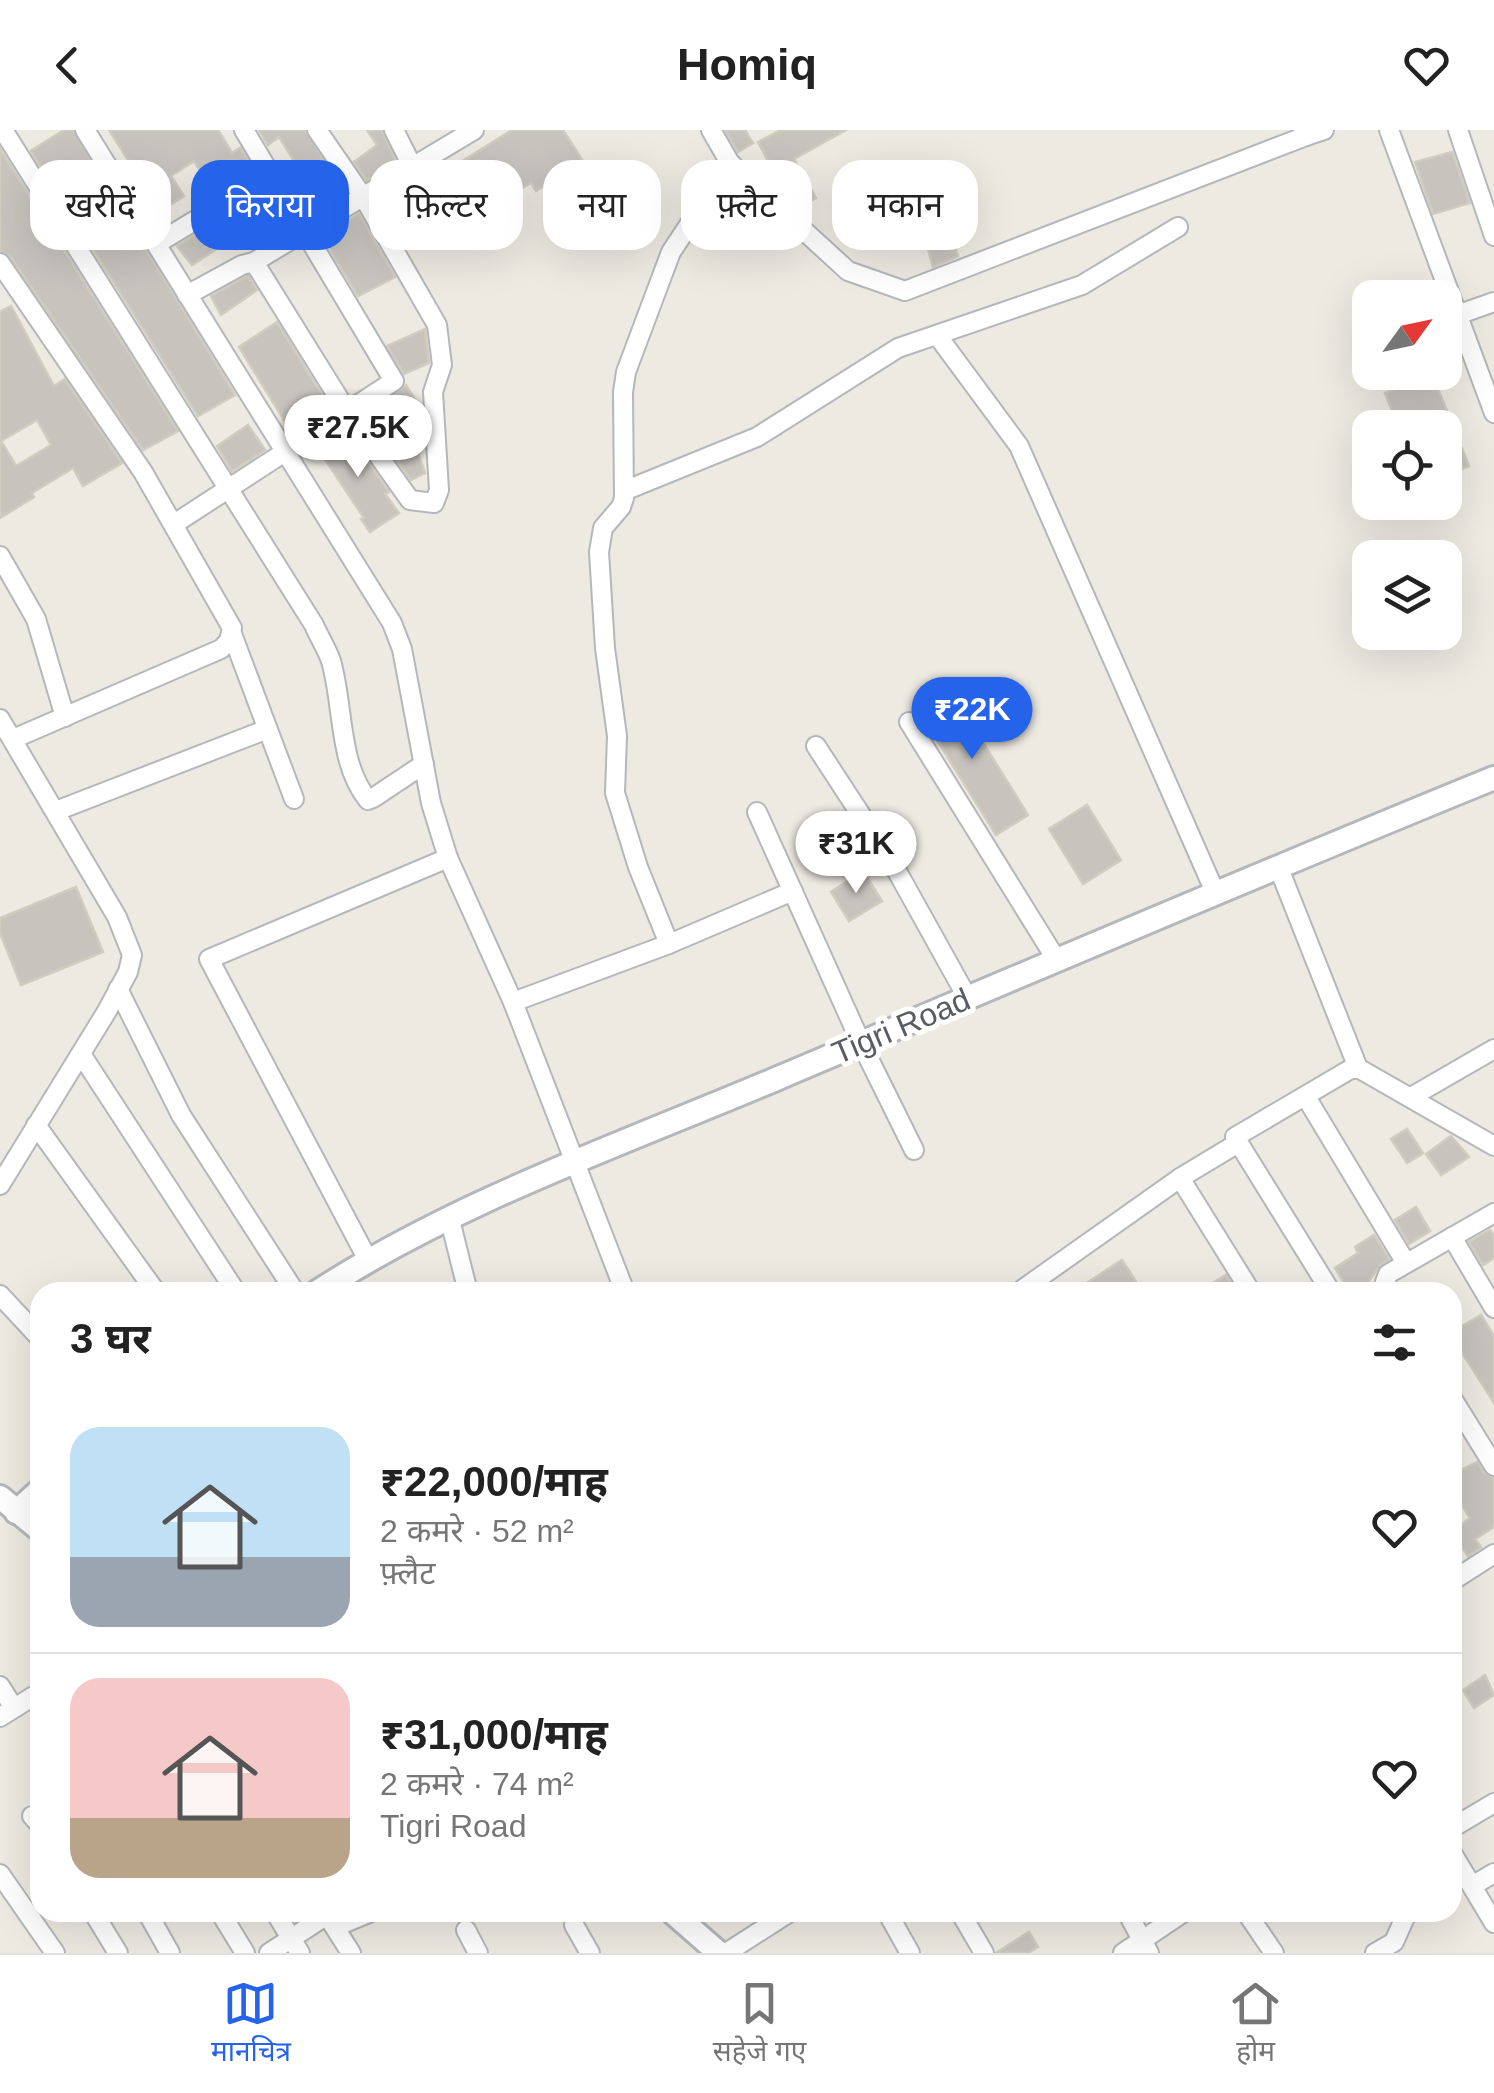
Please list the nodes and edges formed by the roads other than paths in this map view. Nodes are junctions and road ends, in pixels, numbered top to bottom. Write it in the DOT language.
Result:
graph roads {
  1 [pos="3,130"];
  2 [pos="85,130"];
  3 [pos="244,130"];
  4 [pos="317,130"];
  5 [pos="394,130"];
  6 [pos="474,130"];
  7 [pos="711,130"];
  8 [pos="1389,130"];
  9 [pos="1458,130"];
  10 [pos="1311,132"];
  11 [pos="104,160"];
  12 [pos="263,160"];
  13 [pos="409,160"];
  14 [pos="422,160"];
  15 [pos="728,160"];
  16 [pos="369,195"];
  17 [pos="364,198"];
  18 [pos="349,206"];
  19 [pos="1178,228"];
  20 [pos="1494,236"];
  21 [pos="681,237"];
  22 [pos="812,238"];
  23 [pos="160,250"];
  24 [pos="274,250"];
  25 [pos="315,250"];
  26 [pos="254,262"];
  27 [pos="0,264"];
  28 [pos="1444,280"];
  29 [pos="188,295"];
  30 [pos="1494,302"];
  31 [pos="1462,313"];
  32 [pos="1462,328"];
  33 [pos="937,335"];
  34 [pos="348,413"];
  35 [pos="1494,414"];
  36 [pos="284,451"];
  37 [pos="229,490"];
  38 [pos="624,490"];
  39 [pos="174,524"];
  40 [pos="0,556"];
  41 [pos="232,634"];
  42 [pos="64,717"];
  43 [pos="0,719"];
  44 [pos="908,722"];
  45 [pos="265,730"];
  46 [pos="13,739"];
  47 [pos="816,746"];
  48 [pos="424,764"];
  49 [pos="1494,778"];
  50 [pos="294,799"];
  51 [pos="56,812"];
  52 [pos="757,812"];
  53 [pos="448,858"];
  54 [pos="1278,866"];
  55 [pos="792,891"];
  56 [pos="1215,892"];
  57 [pos="669,944"];
  58 [pos="1056,959"];
  59 [pos="118,989"];
  60 [pos="968,997"];
  61 [pos="514,1002"];
  62 [pos="861,1043"];
  63 [pos="1494,1050"];
  64 [pos="81,1054"];
  65 [pos="1358,1068"];
  66 [pos="1306,1097"];
  67 [pos="1412,1097"];
  68 [pos="36,1125"];
  69 [pos="1238,1143"];
  70 [pos="1494,1146"];
  71 [pos="914,1150"];
  72 [pos="575,1162"];
  73 [pos="1180,1178"];
  74 [pos="0,1185"];
  75 [pos="1494,1213"];
  76 [pos="450,1220"];
  77 [pos="1452,1237"];
  78 [pos="368,1260"];
  79 [pos="1406,1263"];
  80 [pos="149,1282"];
  81 [pos="229,1282"];
  82 [pos="289,1282"];
  83 [pos="333,1282"];
  84 [pos="466,1282"];
  85 [pos="621,1282"];
  86 [pos="1036,1282"];
  87 [pos="1245,1282"];
  88 [pos="1325,1282"];
  89 [pos="1385,1282"];
  90 [pos="0,1295"];
  91 [pos="1494,1308"];
  92 [pos="30,1327"];
  93 [pos="1462,1414"];
  94 [pos="1494,1466"];
  95 [pos="30,1496"];
  96 [pos="5,1510"];
  97 [pos="30,1524"];
  98 [pos="1494,1554"];
  99 [pos="1462,1574"];
  100 [pos="0,1686"];
  101 [pos="30,1698"];
  102 [pos="7,1713"];
  103 [pos="1494,1803"];
  104 [pos="1462,1822"];
  105 [pos="1494,1873"];
  106 [pos="0,1874"];
  107 [pos="1464,1883"];
  108 [pos="30,1918"];
  109 [pos="33,1922"];
  110 [pos="99,1922"];
  111 [pos="152,1922"];
  112 [pos="226,1922"];
  113 [pos="282,1922"];
  114 [pos="324,1922"];
  115 [pos="332,1922"];
  116 [pos="684,1922"];
  117 [pos="773,1922"];
  118 [pos="893,1922"];
  119 [pos="966,1922"];
  120 [pos="1133,1922"];
  121 [pos="1173,1922"];
  122 [pos="1253,1922"];
  123 [pos="1403,1922"];
  124 [pos="1494,1923"];
  125 [pos="574,1925"];
  126 [pos="466,1930"];
  127 [pos="296,1946"];
  128 [pos="1146,1946"];
  129 [pos="54,1953"];
  130 [pos="118,1953"];
  131 [pos="170,1953"];
  132 [pos="245,1953"];
  133 [pos="269,1953"];
  134 [pos="351,1953"];
  135 [pos="478,1953"];
  136 [pos="590,1953"];
  137 [pos="722,1953"];
  138 [pos="910,1953"];
  139 [pos="984,1953"];
  140 [pos="1123,1953"];
  141 [pos="1274,1953"];
  142 [pos="1376,1953"];
  1 -- 37 [label="street"];
  2 -- 11 [label="street"];
  3 -- 12 [label="street"];
  4 -- 17 [label="street"];
  5 -- 13 [label="street"];
  6 -- 14 [label="street"];
  7 -- 15 [label="street"];
  8 -- 28 [label="street"];
  9 -- 20 [label="street"];
  10 -- 22 [label="street"];
  16 -- 17 [label="street"];
  17 -- 18 [label="street"];
  17 -- 34 [label="street"];
  19 -- 33 [label="street"];
  21 -- 38 [label="street"];
  23 -- 29 [label="street"];
  24 -- 26 [label="street"];
  25 -- 34 [label="street"];
  26 -- 29 [label="street"];
  26 -- 34 [label="street"];
  27 -- 39 [label="street"];
  29 -- 36 [label="street"];
  30 -- 31 [label="street"];
  32 -- 35 [label="street"];
  33 -- 38 [label="street"];
  33 -- 56 [label="street"];
  34 -- 36 [label="street"];
  36 -- 37 [label="street"];
  36 -- 48 [label="street"];
  37 -- 39 [label="street"];
  37 -- 48 [label="street"];
  38 -- 57 [label="street"];
  39 -- 41 [label="street"];
  40 -- 42 [label="street"];
  41 -- 42 [label="street"];
  41 -- 45 [label="street"];
  42 -- 46 [label="street"];
  43 -- 46 [label="street"];
  44 -- 58 [label="street"];
  45 -- 50 [label="street"];
  45 -- 51 [label="street"];
  46 -- 51 [label="street"];
  47 -- 60 [label="street"];
  48 -- 53 [label="street"];
  49 -- 54 [label="street, Tigri Road"];
  51 -- 59 [label="street"];
  52 -- 55 [label="street"];
  53 -- 61 [label="street"];
  53 -- 78 [label="street"];
  54 -- 56 [label="street, Tigri Road"];
  54 -- 65 [label="street"];
  55 -- 57 [label="street"];
  55 -- 62 [label="street"];
  56 -- 58 [label="street, Tigri Road"];
  57 -- 61 [label="street"];
  58 -- 60 [label="street, Tigri Road"];
  59 -- 64 [label="street"];
  59 -- 82 [label="street"];
  60 -- 62 [label="street, Tigri Road"];
  61 -- 72 [label="street"];
  62 -- 71 [label="street"];
  62 -- 72 [label="street, Tigri Road"];
  63 -- 67 [label="street"];
  64 -- 68 [label="street"];
  64 -- 81 [label="street"];
  65 -- 66 [label="street"];
  65 -- 67 [label="street"];
  66 -- 69 [label="street"];
  66 -- 79 [label="street"];
  67 -- 70 [label="street"];
  68 -- 74 [label="street"];
  68 -- 80 [label="street"];
  69 -- 73 [label="street"];
  69 -- 88 [label="street"];
  72 -- 76 [label="street, Tigri Road"];
  72 -- 85 [label="street"];
  73 -- 86 [label="street"];
  73 -- 87 [label="street"];
  75 -- 77 [label="street"];
  76 -- 78 [label="street, Tigri Road"];
  76 -- 84 [label="street"];
  77 -- 79 [label="street"];
  77 -- 91 [label="street"];
  78 -- 83 [label="street, Tigri Road"];
  79 -- 89 [label="street"];
  90 -- 92 [label="street"];
  93 -- 94 [label="street"];
  95 -- 96 [label="street"];
  96 -- 97 [label="street"];
  98 -- 99 [label="street"];
  100 -- 102 [label="street"];
  101 -- 102 [label="street"];
  103 -- 104 [label="street"];
  105 -- 107 [label="street"];
  106 -- 108 [label="street"];
  107 -- 124 [label="street"];
  109 -- 129 [label="street"];
  110 -- 130 [label="street"];
  111 -- 131 [label="street"];
  112 -- 132 [label="street"];
  113 -- 127 [label="street"];
  114 -- 127 [label="street"];
  115 -- 134 [label="street"];
  116 -- 137 [label="street"];
  117 -- 137 [label="street"];
  118 -- 138 [label="street"];
  119 -- 139 [label="street"];
  120 -- 128 [label="street"];
  121 -- 128 [label="street"];
  122 -- 141 [label="street"];
  123 -- 142 [label="street"];
  125 -- 136 [label="street"];
  126 -- 135 [label="street"];
  127 -- 133 [label="street"];
  128 -- 140 [label="street"];
}
